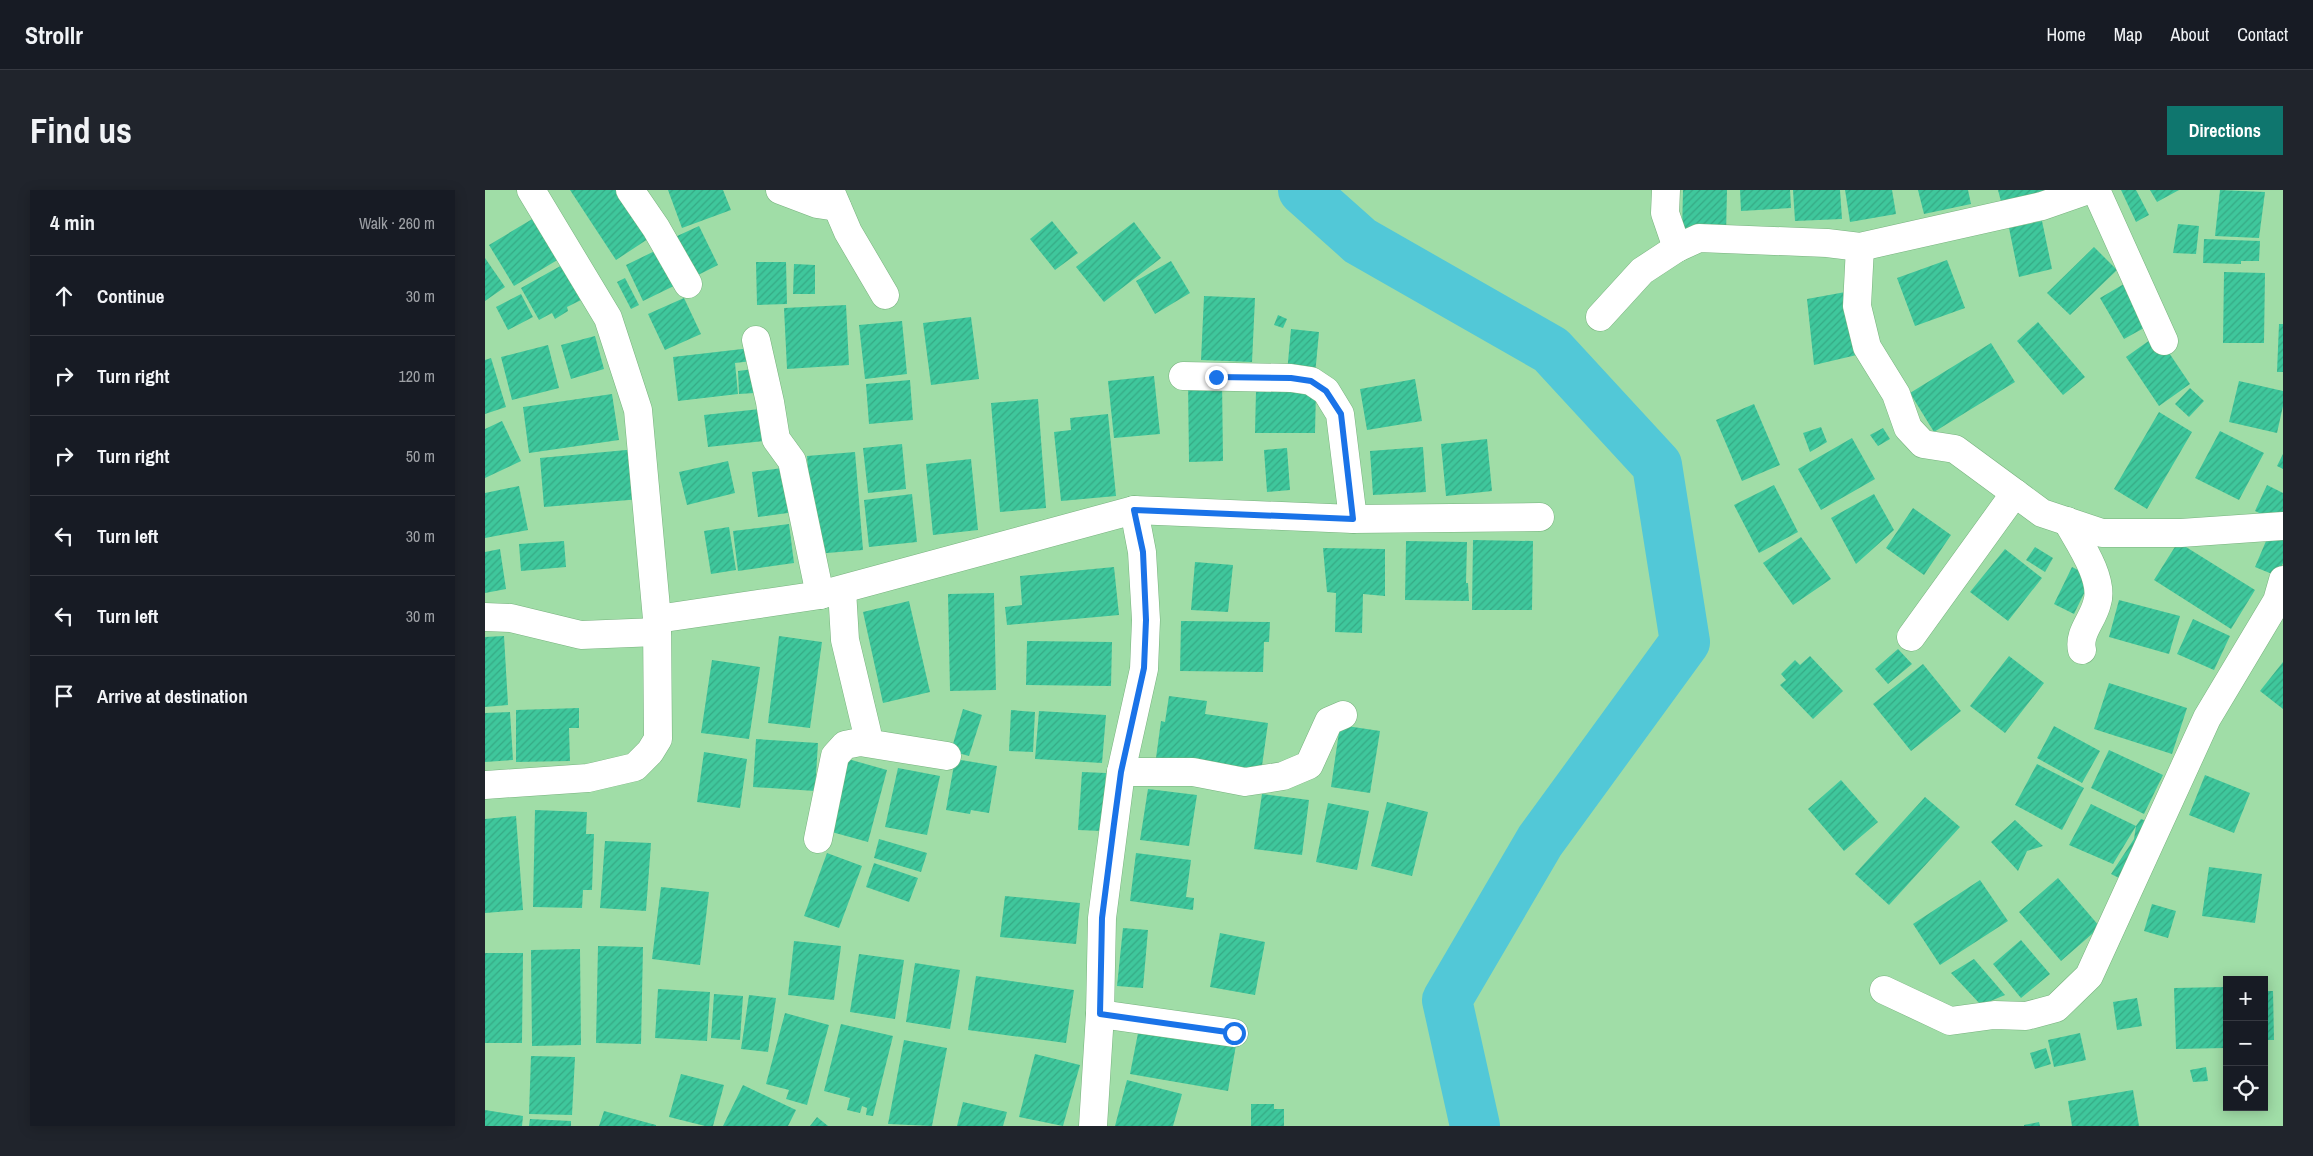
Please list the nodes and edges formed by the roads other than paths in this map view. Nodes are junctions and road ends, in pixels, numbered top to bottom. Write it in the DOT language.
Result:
graph roads {
  1 [pos="531,190"];
  2 [pos="631,190"];
  3 [pos="780,190"];
  4 [pos="1666,190"];
  5 [pos="2088,190"];
  6 [pos="2096,190"];
  7 [pos="833,198"];
  8 [pos="1860,247"];
  9 [pos="1677,248"];
  10 [pos="688,284"];
  11 [pos="885,295"];
  12 [pos="1600,317"];
  13 [pos="756,340"];
  14 [pos="2164,341"];
  15 [pos="1183,376"];
  16 [pos="2015,493"];
  17 [pos="1134,510"];
  18 [pos="1540,517"];
  19 [pos="1353,519"];
  20 [pos="2067,521"];
  21 [pos="2283,526"];
  22 [pos="2283,580"];
  23 [pos="831,592"];
  24 [pos="485,617"];
  25 [pos="657,625"];
  26 [pos="1911,637"];
  27 [pos="2082,650"];
  28 [pos="1343,715"];
  29 [pos="860,742"];
  30 [pos="947,756"];
  31 [pos="1121,772"];
  32 [pos="485,785"];
  33 [pos="818,839"];
  34 [pos="1885,990"];
  35 [pos="1100,1014"];
  36 [pos="1234,1033"];
  37 [pos="1093,1126"];
  1 -- 25 [label="street"];
  2 -- 10 [label="street"];
  3 -- 7 [label="street"];
  4 -- 9 [label="street"];
  5 -- 8 [label="street"];
  6 -- 14 [label="street"];
  7 -- 11 [label="street"];
  8 -- 9 [label="street"];
  8 -- 16 [label="street"];
  9 -- 12 [label="street"];
  13 -- 23 [label="street"];
  15 -- 19 [label="street"];
  16 -- 20 [label="street"];
  16 -- 26 [label="street"];
  17 -- 19 [label="street"];
  17 -- 23 [label="street"];
  17 -- 31 [label="street"];
  18 -- 19 [label="street"];
  20 -- 21 [label="street"];
  20 -- 27 [label="street"];
  22 -- 34 [label="street"];
  23 -- 25 [label="street"];
  23 -- 29 [label="street"];
  24 -- 25 [label="street"];
  25 -- 32 [label="street"];
  28 -- 31 [label="street"];
  29 -- 30 [label="street"];
  29 -- 33 [label="street"];
  31 -- 35 [label="street"];
  35 -- 36 [label="street"];
  35 -- 37 [label="street"];
}
